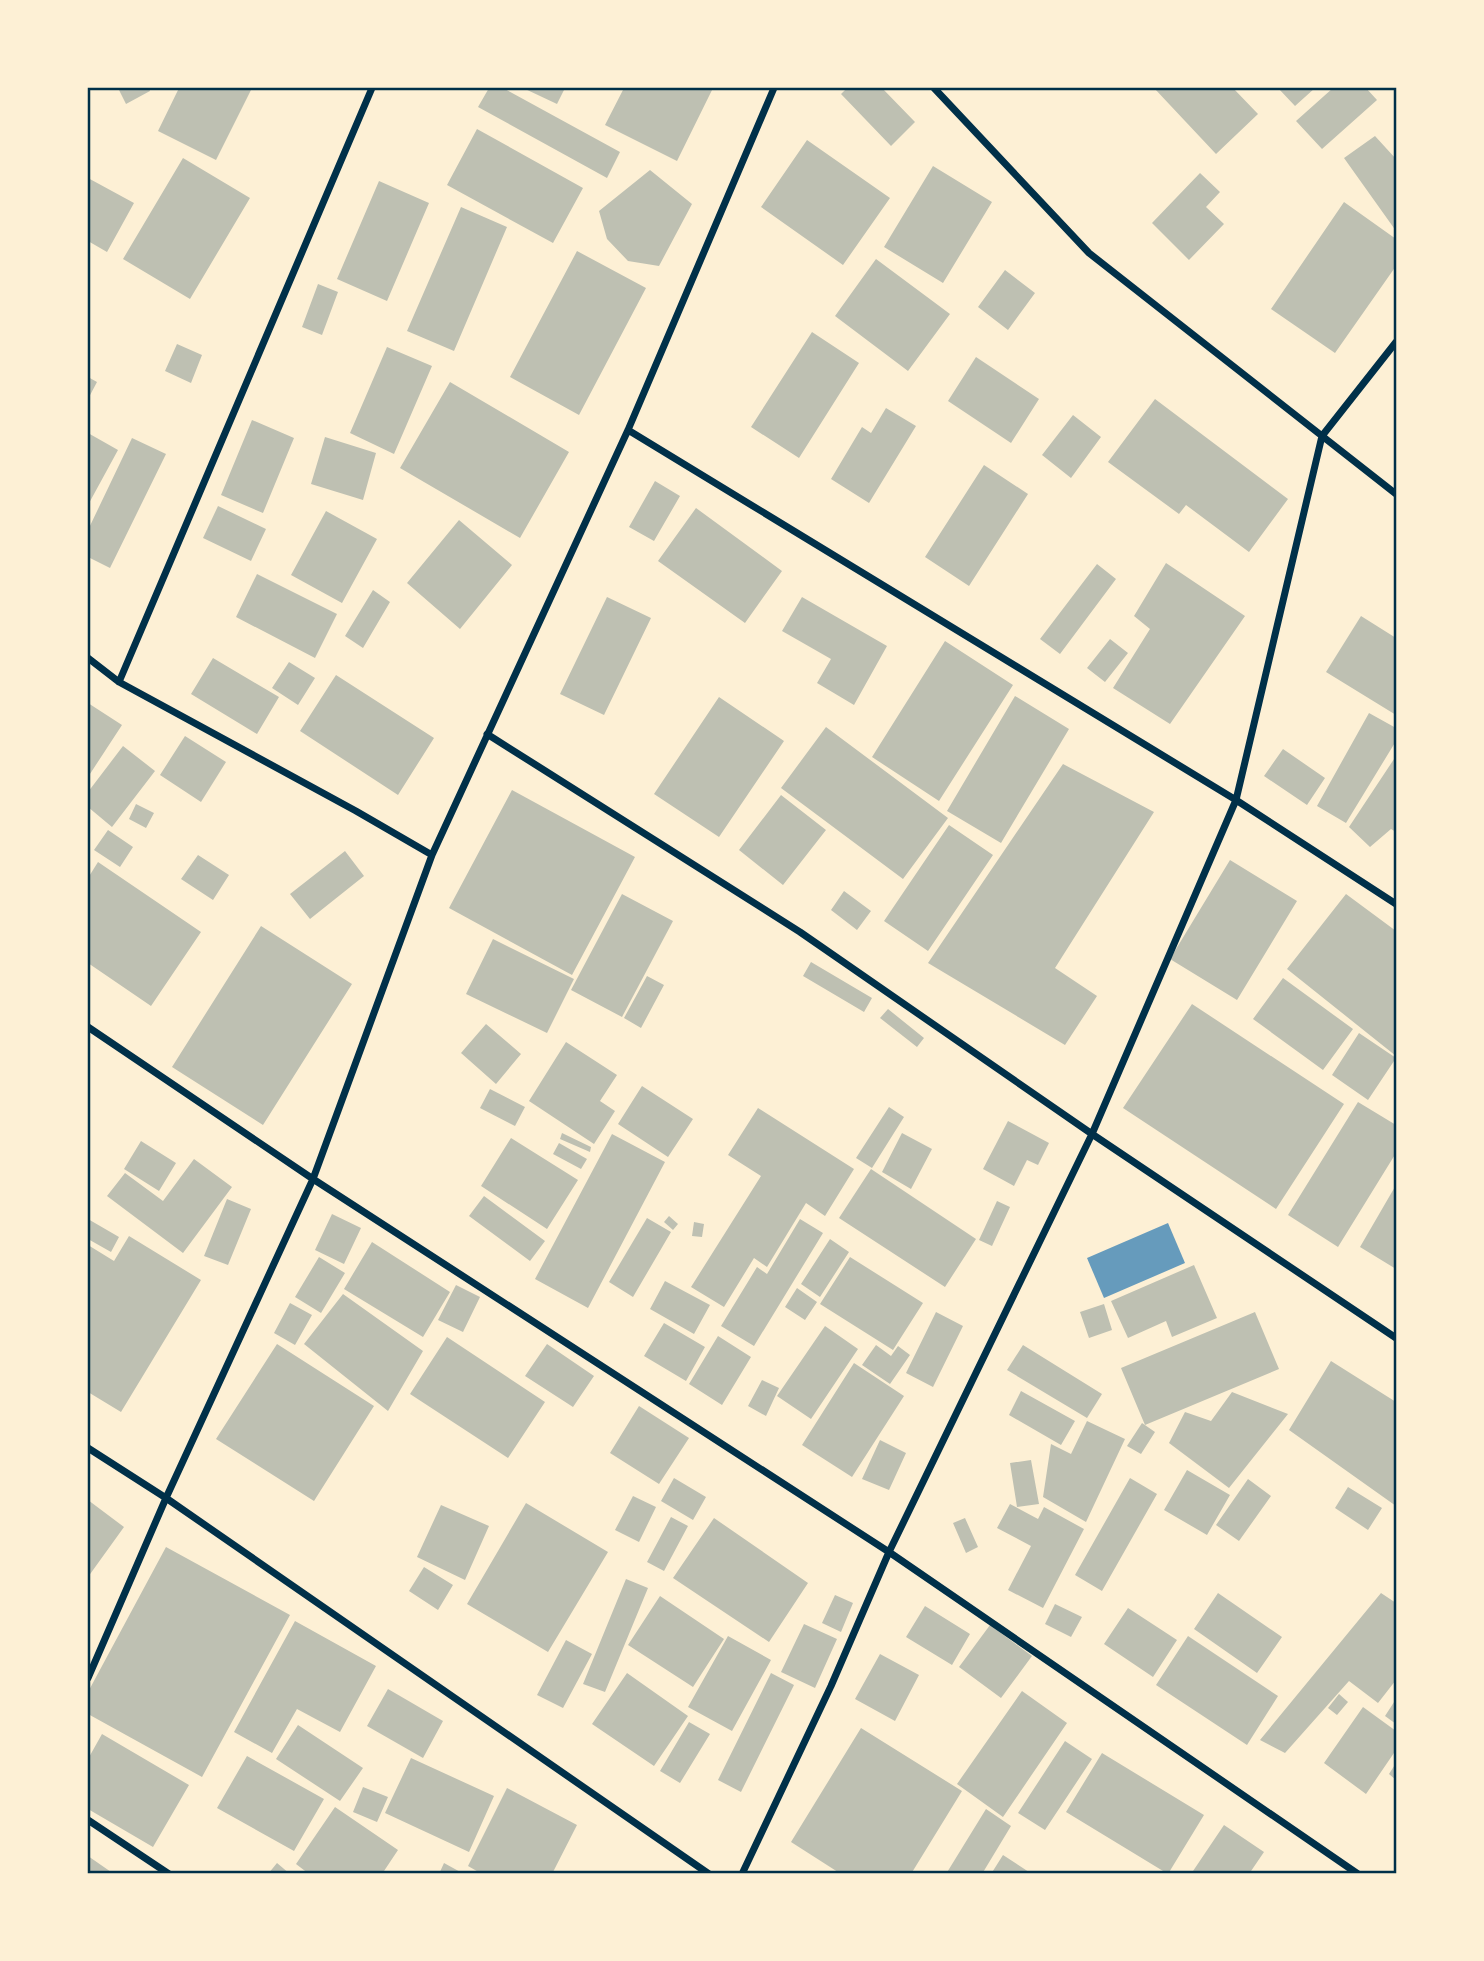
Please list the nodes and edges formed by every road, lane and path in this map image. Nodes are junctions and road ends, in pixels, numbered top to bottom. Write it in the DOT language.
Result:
graph roads {
  1 [pos="372,88"];
  2 [pos="774,88"];
  3 [pos="934,88"];
  4 [pos="1396,342"];
  5 [pos="628,430"];
  6 [pos="1322,436"];
  7 [pos="1396,494"];
  8 [pos="88,658"];
  9 [pos="120,682"];
  10 [pos="487,734"];
  11 [pos="1236,800"];
  12 [pos="432,855"];
  13 [pos="1396,904"];
  14 [pos="88,1027"];
  15 [pos="1092,1133"];
  16 [pos="313,1179"];
  17 [pos="1396,1338"];
  18 [pos="88,1448"];
  19 [pos="166,1498"];
  20 [pos="889,1552"];
  21 [pos="88,1678"];
  22 [pos="88,1820"];
  23 [pos="169,1874"];
  24 [pos="709,1874"];
  25 [pos="742,1874"];
  26 [pos="1357,1874"];
  1 -- 9 [label="street"];
  2 -- 5 [label="street"];
  3 -- 6 [label="street"];
  4 -- 6 [label="street"];
  5 -- 10 [label="street"];
  5 -- 11 [label="street"];
  6 -- 7 [label="street"];
  6 -- 11 [label="street"];
  8 -- 9 [label="street"];
  9 -- 12 [label="street"];
  10 -- 12 [label="street"];
  10 -- 15 [label="street"];
  11 -- 13 [label="street"];
  11 -- 15 [label="street"];
  12 -- 16 [label="street"];
  14 -- 16 [label="street"];
  15 -- 17 [label="street"];
  15 -- 20 [label="street"];
  16 -- 19 [label="street"];
  16 -- 20 [label="street"];
  18 -- 19 [label="street"];
  19 -- 21 [label="street"];
  19 -- 24 [label="street"];
  20 -- 25 [label="street"];
  20 -- 26 [label="street"];
  22 -- 23 [label="street"];
}
